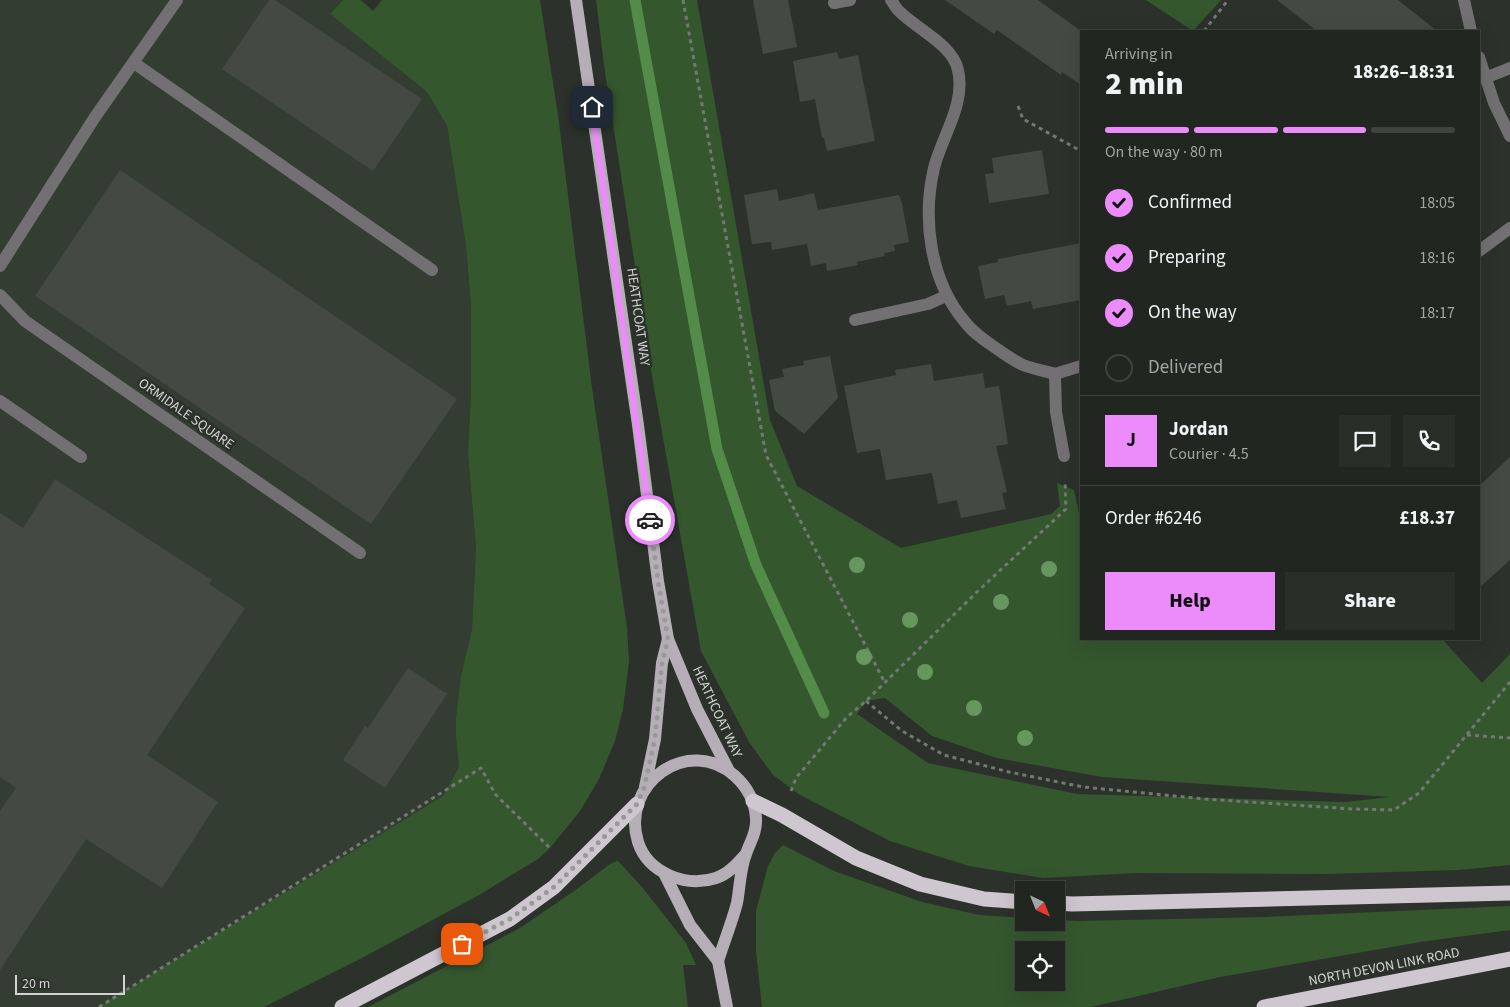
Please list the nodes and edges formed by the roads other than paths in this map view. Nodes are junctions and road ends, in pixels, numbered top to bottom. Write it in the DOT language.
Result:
graph roads {
  1 [pos="177,0"];
  2 [pos="576,0"];
  3 [pos="850,0"];
  4 [pos="891,0"];
  5 [pos="1464,0"];
  6 [pos="834,3"];
  7 [pos="1472,30"];
  8 [pos="1480,60"];
  9 [pos="134,63"];
  10 [pos="1510,68"];
  11 [pos="1485,78"];
  12 [pos="1510,136"];
  13 [pos="1510,228"];
  14 [pos="1480,250"];
  15 [pos="0,266"];
  16 [pos="432,270"];
  17 [pos="0,295"];
  18 [pos="946,296"];
  19 [pos="855,320"];
  20 [pos="1080,366"];
  21 [pos="1056,374"];
  22 [pos="0,401"];
  23 [pos="1064,456"];
  24 [pos="81,457"];
  25 [pos="360,553"];
  26 [pos="668,639"];
  27 [pos="728,770"];
  28 [pos="644,788"];
  29 [pos="753,801"];
  30 [pos="637,804"];
  31 [pos="745,855"];
  32 [pos="664,873"];
  33 [pos="1510,893"];
  34 [pos="1015,901"];
  35 [pos="1065,904"];
  36 [pos="1510,960"];
  37 [pos="718,961"];
  38 [pos="726,1003"];
  39 [pos="342,1007"];
  40 [pos="1264,1007"];
  1 -- 9 [label="street"];
  2 -- 26 [label="main road, HEATHCOAT WAY"];
  3 -- 6 [label="street"];
  4 -- 18 [label="street"];
  5 -- 7 [label="street"];
  8 -- 11 [label="street"];
  9 -- 15 [label="street"];
  9 -- 16 [label="street"];
  10 -- 11 [label="street"];
  11 -- 12 [label="street"];
  13 -- 14 [label="street"];
  17 -- 25 [label="street, ORMIDALE SQUARE"];
  18 -- 19 [label="street"];
  18 -- 21 [label="street"];
  20 -- 21 [label="street"];
  21 -- 23 [label="street"];
  22 -- 24 [label="street"];
  26 -- 27 [label="main road, HEATHCOAT WAY"];
  26 -- 28 [label="main road, HEATHCOAT WAY"];
  27 -- 28 [label="main road"];
  27 -- 29 [label="main road"];
  28 -- 30 [label="main road"];
  29 -- 31 [label="main road"];
  29 -- 34 [label="highway"];
  30 -- 32 [label="main road"];
  30 -- 39 [label="highway"];
  31 -- 32 [label="main road"];
  31 -- 37 [label="main road"];
  32 -- 37 [label="main road"];
  33 -- 35 [label="highway"];
  36 -- 40 [label="highway, NORTH DEVON LINK ROAD"];
  37 -- 38 [label="main road"];
}
